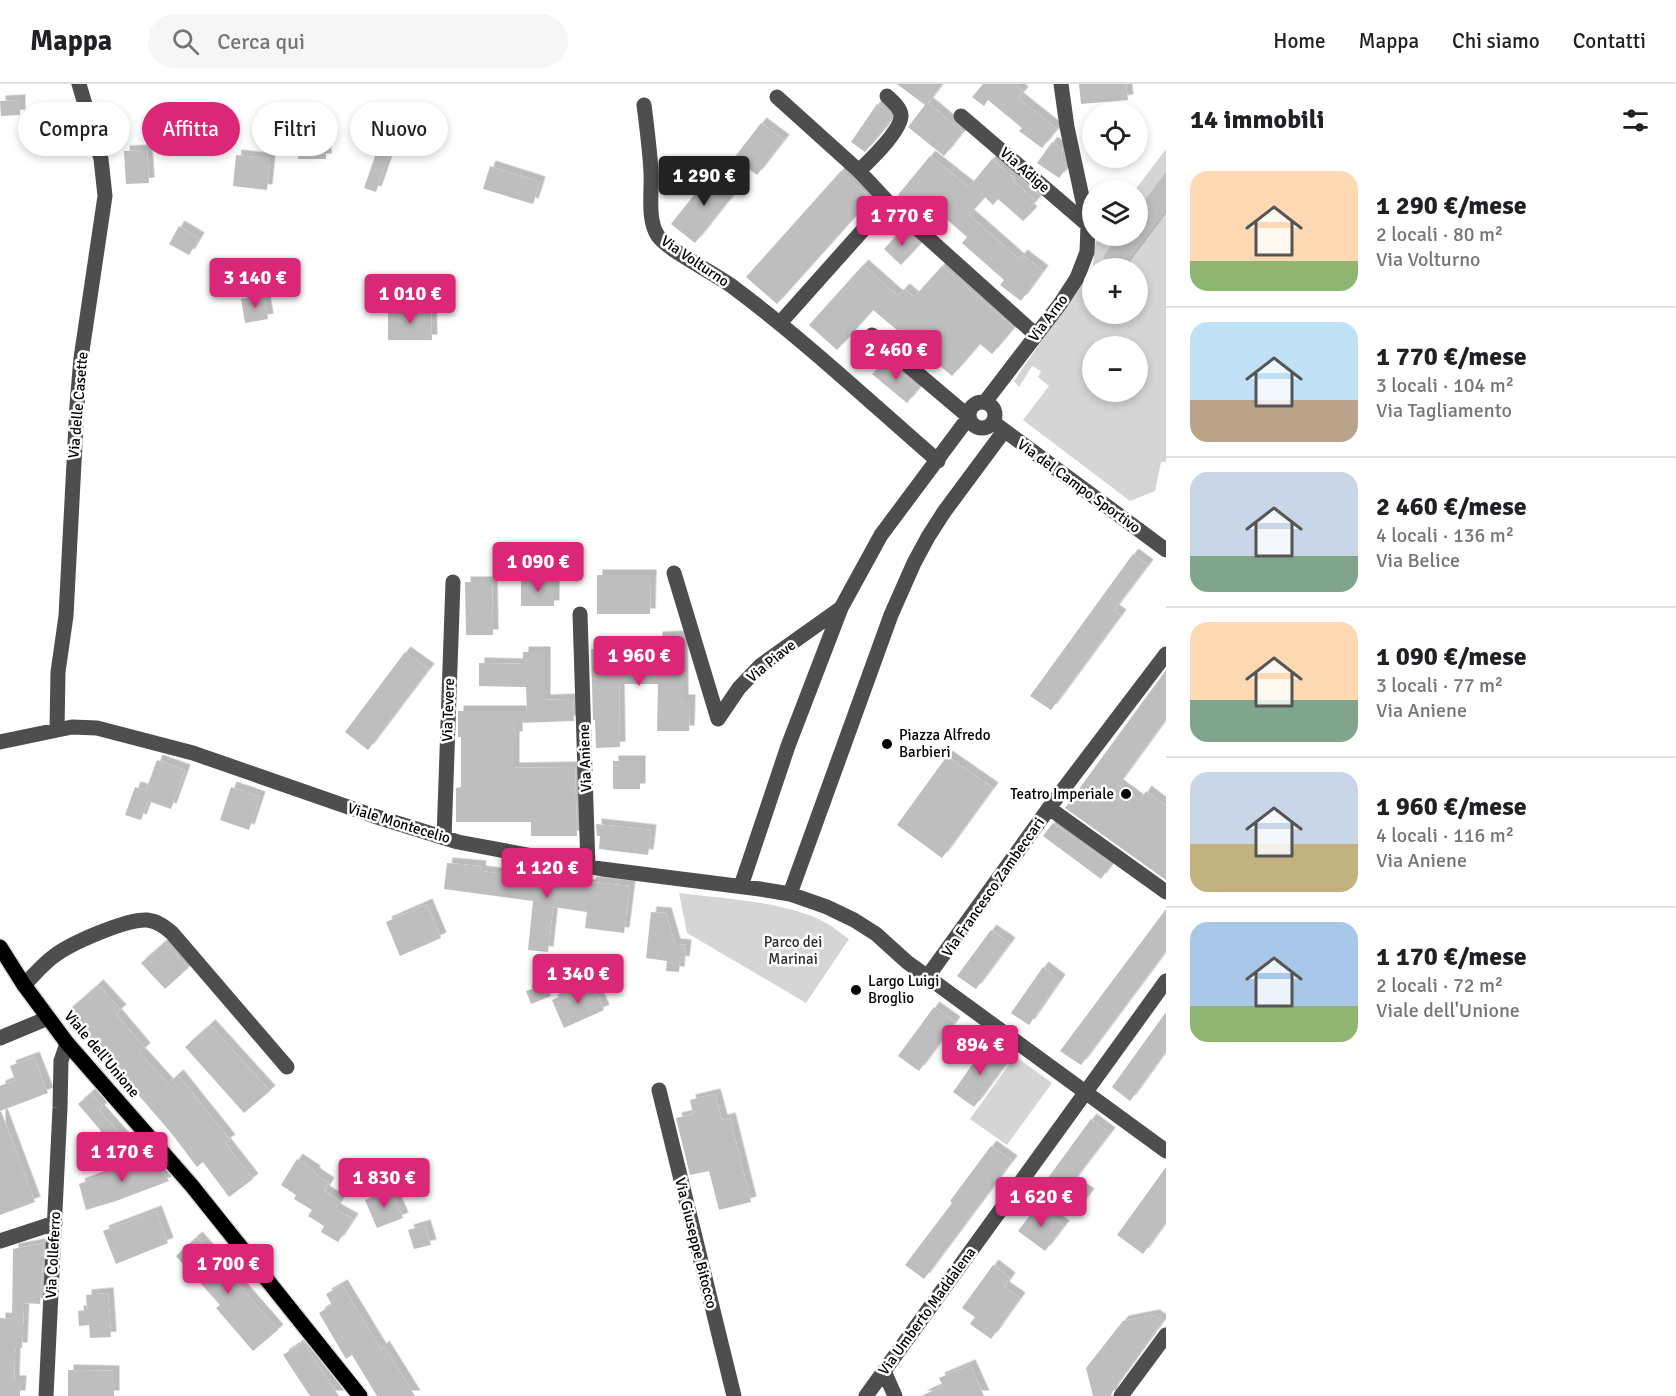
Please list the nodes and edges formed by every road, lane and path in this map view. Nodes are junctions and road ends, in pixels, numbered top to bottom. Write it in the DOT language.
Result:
graph roads {
  1 [pos="79,84"];
  2 [pos="1061,84"];
  3 [pos="887,96"];
  4 [pos="777,97"];
  5 [pos="644,105"];
  6 [pos="962,116"];
  7 [pos="859,171"];
  8 [pos="1082,197"];
  9 [pos="888,202"];
  10 [pos="1082,220"];
  11 [pos="1088,246"];
  12 [pos="780,323"];
  13 [pos="872,335"];
  14 [pos="1036,335"];
  15 [pos="985,402"];
  16 [pos="969,417"];
  17 [pos="998,427"];
  18 [pos="938,461"];
  19 [pos="1166,550"];
  20 [pos="674,573"];
  21 [pos="453,582"];
  22 [pos="841,608"];
  23 [pos="579,614"];
  24 [pos="1166,654"];
  25 [pos="57,730"];
  26 [pos="0,742"];
  27 [pos="1049,808"];
  28 [pos="444,838"];
  29 [pos="588,867"];
  30 [pos="741,886"];
  31 [pos="1166,892"];
  32 [pos="790,894"];
  33 [pos="0,946"];
  34 [pos="928,976"];
  35 [pos="1166,981"];
  36 [pos="24,985"];
  37 [pos="48,1018"];
  38 [pos="0,1038"];
  39 [pos="67,1043"];
  40 [pos="287,1067"];
  41 [pos="659,1089"];
  42 [pos="1085,1091"];
  43 [pos="1166,1151"];
  44 [pos="55,1223"];
  45 [pos="0,1241"];
  46 [pos="1166,1335"];
  47 [pos="884,1371"];
  48 [pos="46,1396"];
  49 [pos="360,1396"];
  50 [pos="734,1396"];
  51 [pos="866,1396"];
  52 [pos="895,1396"];
  53 [pos="1121,1396"];
  1 -- 25 [label="street, Via delle Casette"];
  2 -- 8 [label="street, Via Arno"];
  3 -- 7 [label="street"];
  4 -- 7 [label="street"];
  5 -- 12 [label="street, Via Volturno"];
  6 -- 10 [label="street, Via Adige"];
  7 -- 9 [label="street"];
  9 -- 12 [label="street"];
  9 -- 14 [label="street"];
  11 -- 14 [label="street, Via Arno"];
  12 -- 18 [label="street, Via Volturno"];
  13 -- 16 [label="street"];
  14 -- 15 [label="street, Via Arno"];
  15 -- 16 [label="street"];
  15 -- 17 [label="street"];
  16 -- 17 [label="street"];
  16 -- 18 [label="street"];
  17 -- 19 [label="street, Via del Campo Sportivo"];
  17 -- 32 [label="street"];
  18 -- 22 [label="street"];
  20 -- 22 [label="street, Via Piave"];
  21 -- 28 [label="street, Via Tevere"];
  22 -- 30 [label="street"];
  23 -- 29 [label="street, Via Aniene"];
  24 -- 27 [label="street, Via Francesco Zambeccari"];
  25 -- 26 [label="street, Viale Montecelio"];
  25 -- 28 [label="street, Viale Montecelio"];
  27 -- 31 [label="street"];
  27 -- 34 [label="street, Via Francesco Zambeccari"];
  28 -- 29 [label="street, Viale Montecelio"];
  29 -- 30 [label="street, Viale Montecelio"];
  30 -- 32 [label="street, Viale Montecelio"];
  32 -- 34 [label="street, Viale Montecelio"];
  33 -- 36 [label="main road, Viale dell'Unione"];
  34 -- 42 [label="street, Viale Montecelio"];
  35 -- 42 [label="street, Via Umberto Maddalena"];
  36 -- 37 [label="main road, Viale dell'Unione"];
  36 -- 40 [label="street"];
  37 -- 38 [label="street"];
  37 -- 39 [label="main road, Viale dell'Unione"];
  39 -- 44 [label="street, Via Colleferro"];
  39 -- 49 [label="main road, Viale dell'Unione"];
  41 -- 50 [label="street, Via Giuseppe Bitocco"];
  42 -- 43 [label="street, Viale Montecelio"];
  42 -- 47 [label="street, Via Umberto Maddalena"];
  44 -- 45 [label="street"];
  44 -- 48 [label="street, Via Colleferro"];
  46 -- 53 [label="street"];
  47 -- 51 [label="street, Via Umberto Maddalena"];
  47 -- 52 [label="street"];
}
